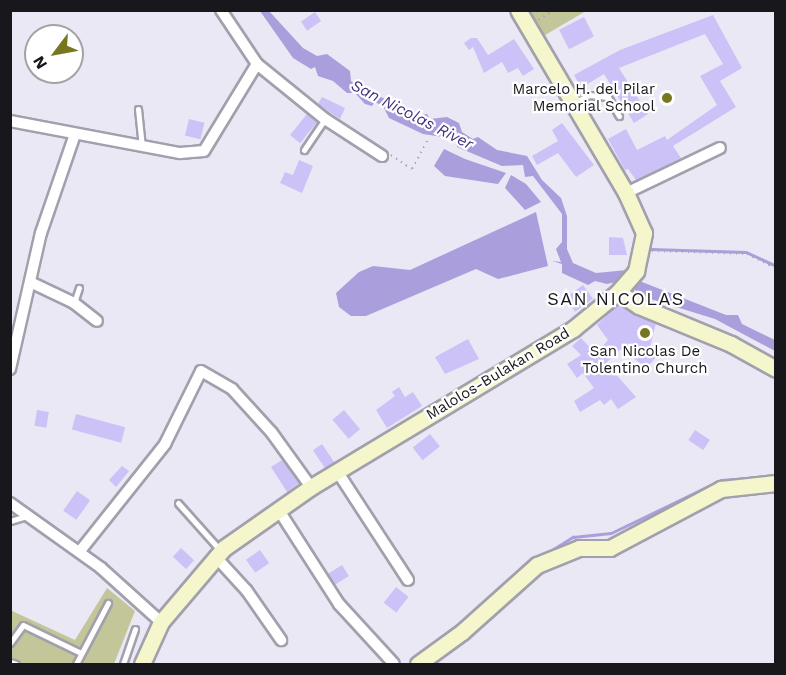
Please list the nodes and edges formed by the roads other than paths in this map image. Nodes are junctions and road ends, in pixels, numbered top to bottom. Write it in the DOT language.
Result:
graph roads {
  1 [pos="221,10"];
  2 [pos="518,10"];
  3 [pos="257,64"];
  4 [pos="573,104"];
  5 [pos="138,109"];
  6 [pos="620,116"];
  7 [pos="325,119"];
  8 [pos="10,121"];
  9 [pos="75,134"];
  10 [pos="142,146"];
  11 [pos="720,148"];
  12 [pos="304,150"];
  13 [pos="382,156"];
  14 [pos="626,193"];
  15 [pos="30,282"];
  16 [pos="79,288"];
  17 [pos="620,289"];
  18 [pos="74,303"];
  19 [pos="97,321"];
  20 [pos="10,369"];
  21 [pos="776,369"];
  22 [pos="337,471"];
  23 [pos="776,483"];
  24 [pos="311,487"];
  25 [pos="178,503"];
  26 [pos="10,504"];
  27 [pos="278,508"];
  28 [pos="28,516"];
  29 [pos="10,521"];
  30 [pos="80,551"];
  31 [pos="218,554"];
  32 [pos="408,580"];
  33 [pos="108,603"];
  34 [pos="161,622"];
  35 [pos="135,628"];
  36 [pos="281,640"];
  37 [pos="10,643"];
  38 [pos="79,652"];
  39 [pos="10,662"];
  40 [pos="16,664"];
  41 [pos="76,664"];
  42 [pos="123,664"];
  43 [pos="142,664"];
  44 [pos="394,664"];
  45 [pos="418,664"];
  1 -- 3 [label="street"];
  2 -- 4 [label="main road, Malolos-Bulakan Road"];
  3 -- 7 [label="street"];
  3 -- 10 [label="street"];
  4 -- 6 [label="lane"];
  4 -- 14 [label="main road, Malolos-Bulakan Road"];
  5 -- 10 [label="lane"];
  7 -- 12 [label="lane"];
  7 -- 13 [label="street"];
  8 -- 9 [label="street"];
  9 -- 10 [label="street"];
  9 -- 15 [label="street"];
  11 -- 14 [label="street"];
  14 -- 17 [label="main road, Malolos-Bulakan Road"];
  15 -- 18 [label="street"];
  15 -- 20 [label="street"];
  16 -- 18 [label="lane"];
  17 -- 21 [label="main road"];
  17 -- 22 [label="main road, Malolos-Bulakan Road"];
  18 -- 19 [label="street"];
  22 -- 24 [label="main road, Malolos-Bulakan Road"];
  22 -- 32 [label="street"];
  23 -- 45 [label="main road"];
  24 -- 27 [label="main road, Malolos-Bulakan Road"];
  24 -- 30 [label="street"];
  25 -- 31 [label="lane"];
  26 -- 28 [label="street"];
  27 -- 31 [label="main road, Malolos-Bulakan Road"];
  27 -- 44 [label="street"];
  28 -- 29 [label="lane"];
  28 -- 30 [label="street"];
  30 -- 34 [label="street"];
  31 -- 34 [label="main road, Malolos-Bulakan Road"];
  31 -- 36 [label="street"];
  33 -- 38 [label="lane"];
  34 -- 43 [label="main road, Malolos-Bulakan Road"];
  35 -- 42 [label="lane"];
  37 -- 38 [label="lane"];
  38 -- 41 [label="lane"];
  39 -- 40 [label="lane"];
}
